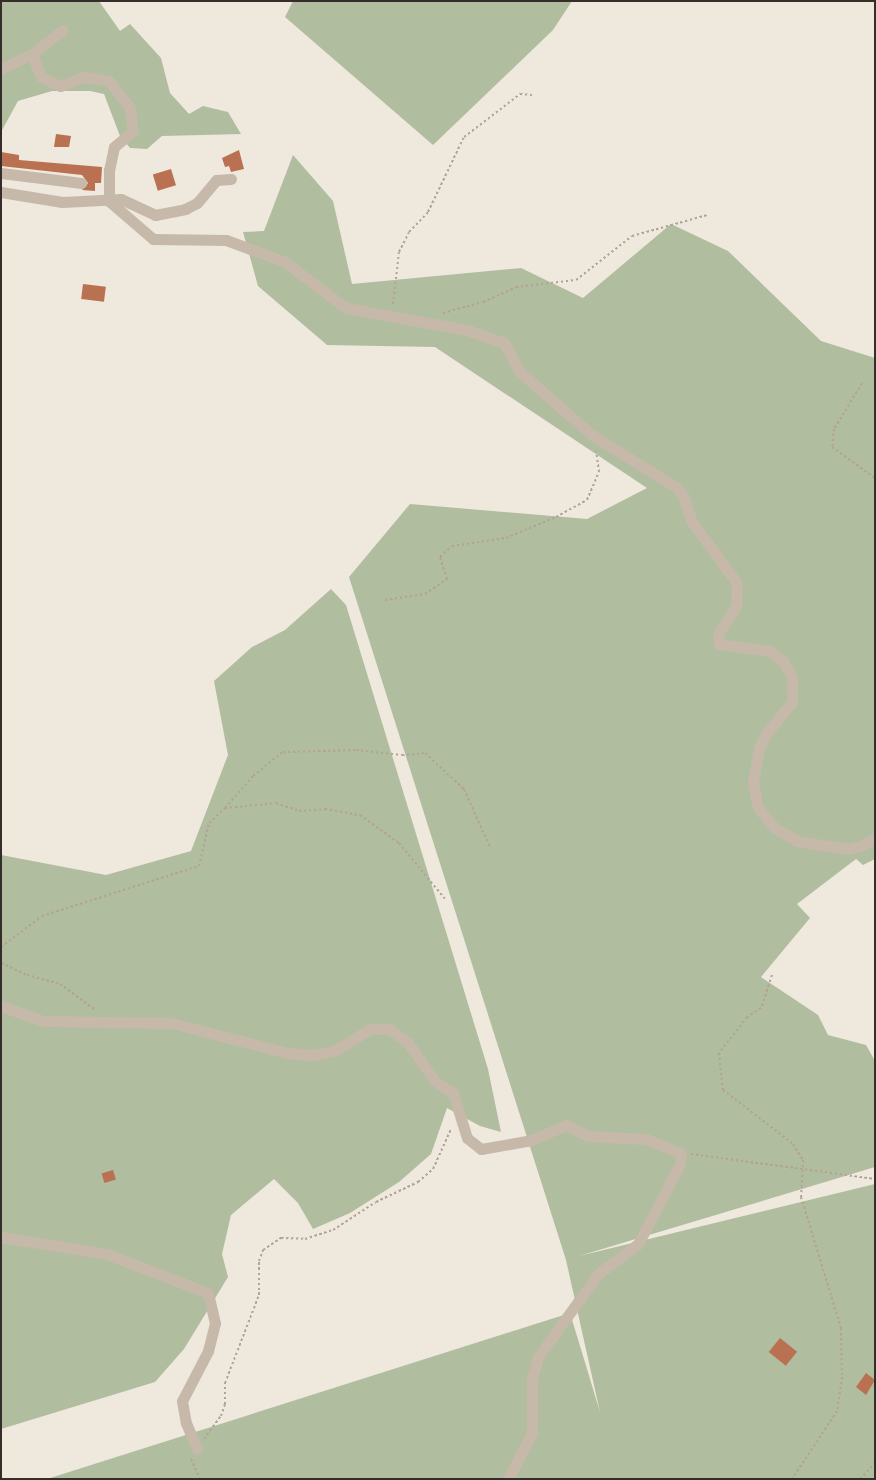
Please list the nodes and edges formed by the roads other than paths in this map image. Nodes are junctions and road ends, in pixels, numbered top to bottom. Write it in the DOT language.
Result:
graph roads {
  1 [pos="63,30"];
  2 [pos="32,54"];
  3 [pos="1,69"];
  4 [pos="1,173"];
  5 [pos="231,179"];
  6 [pos="81,183"];
  7 [pos="1,192"];
  8 [pos="109,201"];
  9 [pos="875,838"];
  10 [pos="1,1006"];
  11 [pos="1,1237"];
  12 [pos="197,1449"];
  13 [pos="508,1479"];
  1 -- 2 [label="street"];
  2 -- 3 [label="street"];
  2 -- 8 [label="street"];
  4 -- 6 [label="street"];
  5 -- 8 [label="street"];
  7 -- 8 [label="street"];
  8 -- 9 [label="street"];
  10 -- 13 [label="street"];
  11 -- 12 [label="street"];
}
